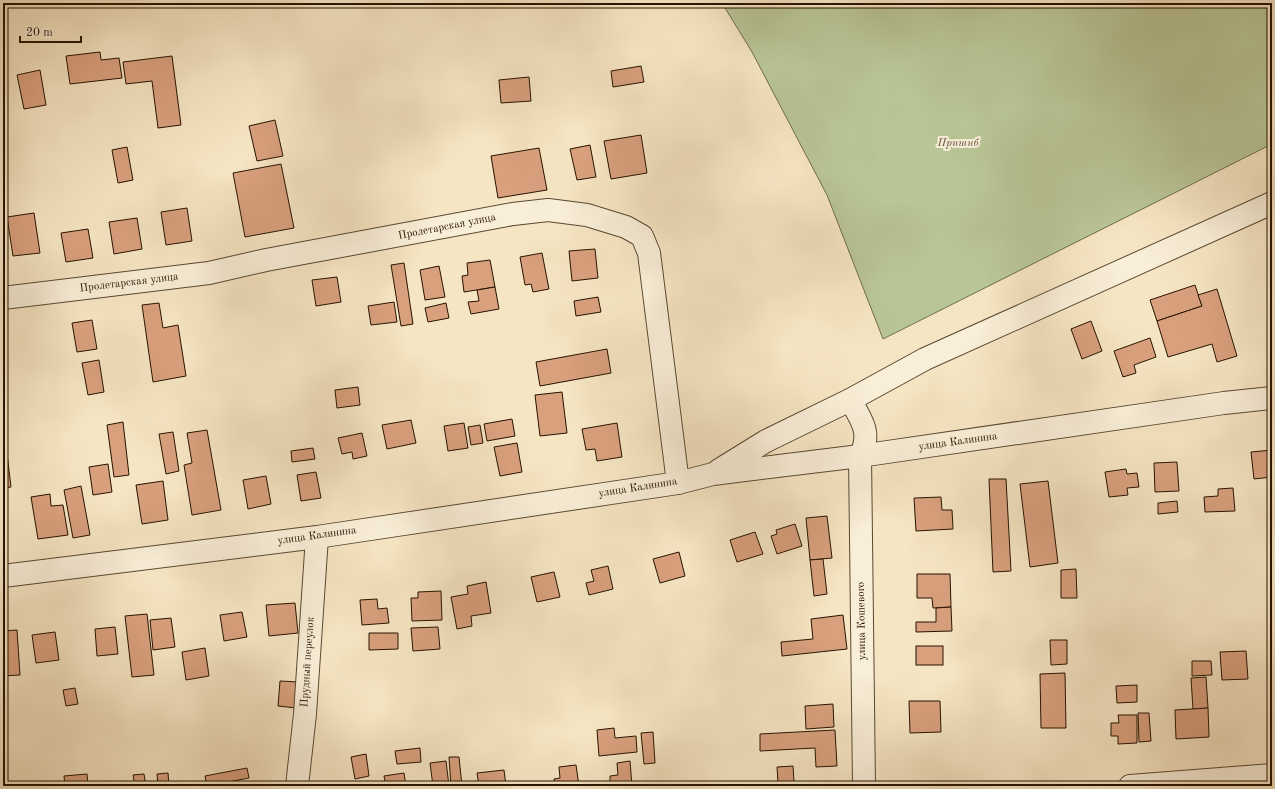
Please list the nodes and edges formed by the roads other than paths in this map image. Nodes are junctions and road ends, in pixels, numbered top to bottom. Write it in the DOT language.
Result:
graph roads {
  1 [pos="1272,203"];
  2 [pos="3,298"];
  3 [pos="1272,398"];
  4 [pos="850,400"];
  5 [pos="860,456"];
  6 [pos="713,474"];
  7 [pos="678,482"];
  8 [pos="317,537"];
  9 [pos="3,576"];
  10 [pos="1272,775"];
  11 [pos="297,786"];
  12 [pos="864,786"];
  13 [pos="1130,786"];
  1 -- 4 [label="street"];
  2 -- 7 [label="street, Пролетарская улица"];
  3 -- 5 [label="street, улица Калинина"];
  4 -- 5 [label="street, улица Кошевого"];
  4 -- 6 [label="street"];
  5 -- 6 [label="street, улица Калинина"];
  5 -- 12 [label="street, улица Кошевого"];
  6 -- 7 [label="street, улица Калинина"];
  7 -- 8 [label="street, улица Калинина"];
  8 -- 9 [label="street, улица Калинина"];
  8 -- 11 [label="street, Прудный переулок"];
  10 -- 13 [label="street"];
}
